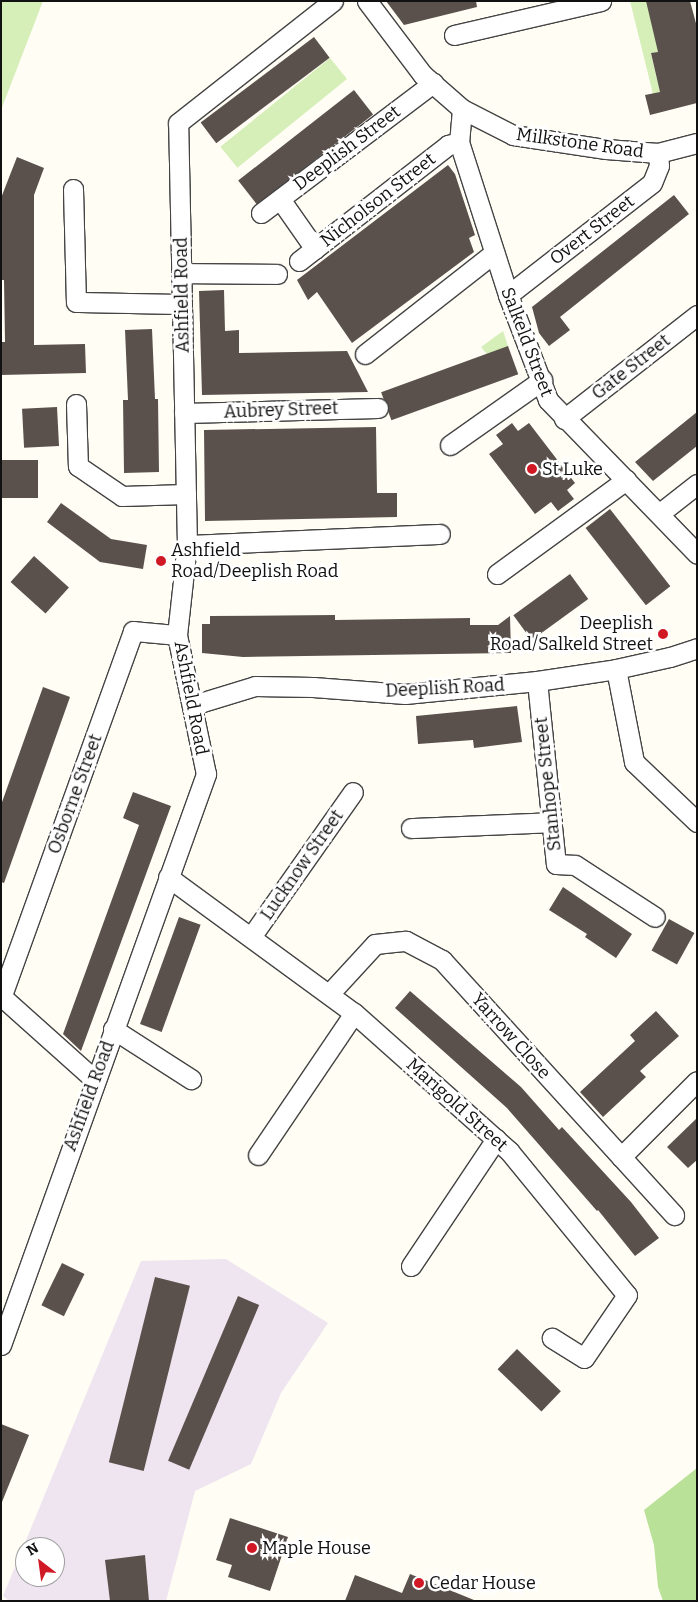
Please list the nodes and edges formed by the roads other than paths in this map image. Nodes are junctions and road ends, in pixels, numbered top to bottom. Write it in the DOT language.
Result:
graph roads {
  1 [pos="332,1"];
  2 [pos="367,1"];
  3 [pos="601,1"];
  4 [pos="454,35"];
  5 [pos="433,83"];
  6 [pos="462,109"];
  7 [pos="459,142"];
  8 [pos="697,144"];
  9 [pos="658,153"];
  10 [pos="73,189"];
  11 [pos="280,199"];
  12 [pos="262,213"];
  13 [pos="315,249"];
  14 [pos="494,253"];
  15 [pos="299,261"];
  16 [pos="181,272"];
  17 [pos="277,274"];
  18 [pos="508,295"];
  19 [pos="182,304"];
  20 [pos="697,315"];
  21 [pos="365,354"];
  22 [pos="542,380"];
  23 [pos="76,404"];
  24 [pos="378,408"];
  25 [pos="184,413"];
  26 [pos="564,419"];
  27 [pos="450,445"];
  28 [pos="626,480"];
  29 [pos="697,484"];
  30 [pos="186,494"];
  31 [pos="660,513"];
  32 [pos="440,534"];
  33 [pos="187,545"];
  34 [pos="697,554"];
  35 [pos="498,574"];
  36 [pos="177,635"];
  37 [pos="697,648"];
  38 [pos="616,669"];
  39 [pos="537,681"];
  40 [pos="192,705"];
  41 [pos="353,792"];
  42 [pos="552,822"];
  43 [pos="697,822"];
  44 [pos="412,828"];
  45 [pos="168,877"];
  46 [pos="655,917"];
  47 [pos="251,937"];
  48 [pos="329,994"];
  49 [pos="1,997"];
  50 [pos="354,1013"];
  51 [pos="113,1029"];
  52 [pos="191,1079"];
  53 [pos="94,1080"];
  54 [pos="697,1081"];
  55 [pos="496,1139"];
  56 [pos="258,1155"];
  57 [pos="621,1157"];
  58 [pos="674,1216"];
  59 [pos="411,1266"];
  60 [pos="552,1338"];
  61 [pos="1,1345"];
  1 -- 16 [label="street, Ashfield Road"];
  2 -- 5 [label="street, Milkstone Road"];
  3 -- 4 [label="street"];
  5 -- 6 [label="street, Milkstone Road"];
  5 -- 11 [label="street, Deeplish Street"];
  6 -- 7 [label="street, Salkeld Street"];
  6 -- 9 [label="street, Milkstone Road"];
  7 -- 13 [label="street, Nicholson Street"];
  7 -- 14 [label="street, Salkeld Street"];
  8 -- 9 [label="street, Milkstone Road"];
  9 -- 18 [label="street, Overt Street"];
  10 -- 19 [label="street"];
  11 -- 12 [label="street, Deeplish Street"];
  11 -- 13 [label="street"];
  13 -- 15 [label="street, Nicholson Street"];
  14 -- 18 [label="street, Salkeld Street"];
  14 -- 21 [label="street"];
  16 -- 17 [label="street"];
  16 -- 19 [label="street, Ashfield Road"];
  18 -- 22 [label="street, Salkeld Street"];
  19 -- 25 [label="street, Ashfield Road"];
  20 -- 26 [label="street, Gate Street"];
  22 -- 26 [label="street, Salkeld Street"];
  22 -- 27 [label="street"];
  23 -- 30 [label="street"];
  24 -- 25 [label="street, Aubrey Street"];
  25 -- 30 [label="street, Ashfield Road"];
  26 -- 28 [label="street, Salkeld Street"];
  28 -- 31 [label="street, Salkeld Street"];
  28 -- 35 [label="street"];
  29 -- 31 [label="street"];
  30 -- 33 [label="street, Ashfield Road"];
  31 -- 34 [label="street, Salkeld Street"];
  32 -- 33 [label="street"];
  33 -- 36 [label="street, Ashfield Road"];
  36 -- 40 [label="street, Ashfield Road"];
  36 -- 49 [label="street, Osborne Street"];
  37 -- 38 [label="street, Deeplish Road"];
  38 -- 39 [label="street, Deeplish Road"];
  38 -- 43 [label="street"];
  39 -- 40 [label="street, Deeplish Road"];
  39 -- 42 [label="street, Stanhope Street"];
  40 -- 45 [label="street, Ashfield Road"];
  41 -- 47 [label="street, Lucknow Street"];
  42 -- 44 [label="street"];
  42 -- 46 [label="street, Stanhope Street"];
  45 -- 47 [label="street, Marigold Street"];
  45 -- 51 [label="street, Ashfield Road"];
  47 -- 48 [label="street, Marigold Street"];
  48 -- 50 [label="street, Marigold Street"];
  48 -- 57 [label="street, Yarrow Close"];
  49 -- 53 [label="street"];
  50 -- 55 [label="street, Marigold Street"];
  50 -- 56 [label="street"];
  51 -- 52 [label="street"];
  51 -- 53 [label="street, Ashfield Road"];
  53 -- 61 [label="street, Ashfield Road"];
  54 -- 57 [label="street"];
  55 -- 59 [label="street"];
  55 -- 60 [label="street, Marigold Street"];
  57 -- 58 [label="street, Yarrow Close"];
}
